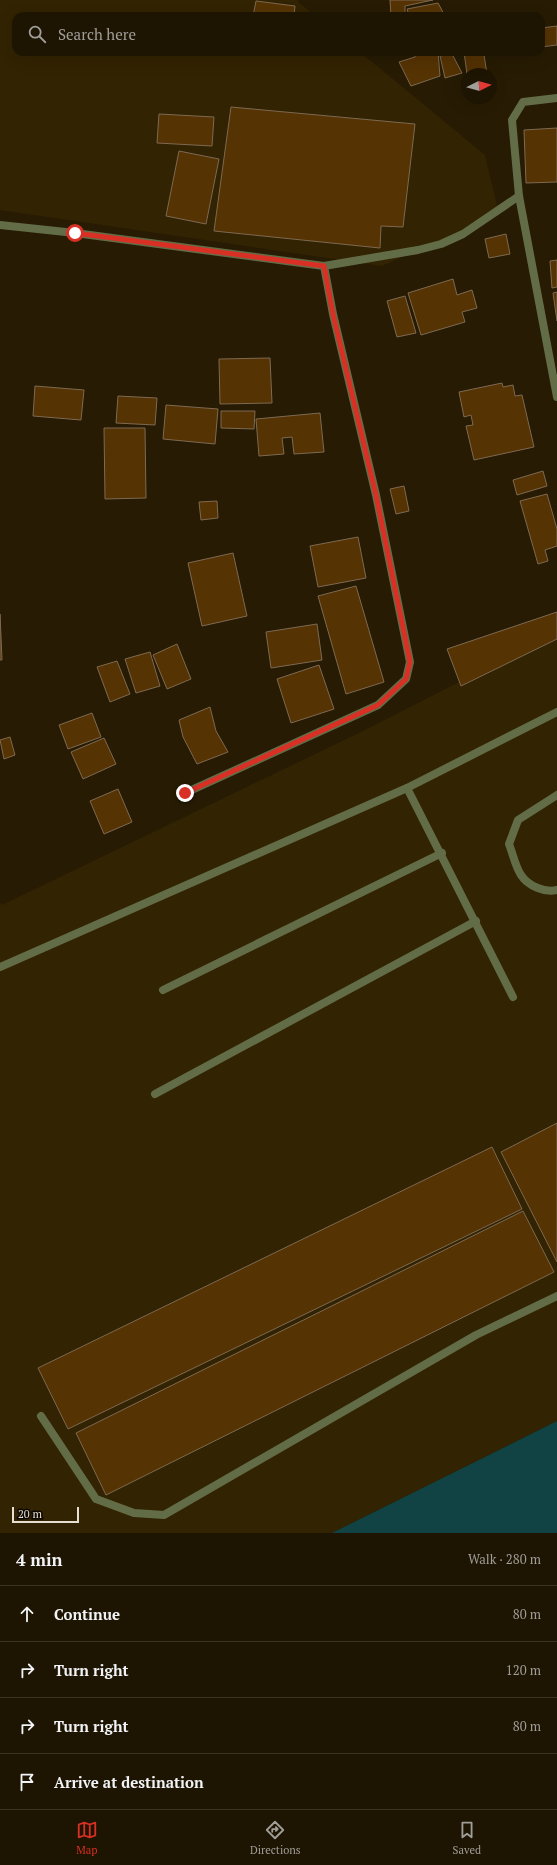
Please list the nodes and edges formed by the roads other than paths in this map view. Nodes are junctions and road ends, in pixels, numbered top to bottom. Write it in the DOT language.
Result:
graph roads {
  1 [pos="557,98"];
  2 [pos="519,196"];
  3 [pos="0,225"];
  4 [pos="324,266"];
  5 [pos="557,397"];
  6 [pos="557,712"];
  7 [pos="407,788"];
  8 [pos="185,793"];
  9 [pos="557,795"];
  10 [pos="442,853"];
  11 [pos="557,890"];
  12 [pos="476,921"];
  13 [pos="0,967"];
  14 [pos="163,990"];
  15 [pos="513,997"];
  16 [pos="155,1094"];
  17 [pos="557,1296"];
  18 [pos="41,1416"];
  1 -- 2 [label="street"];
  2 -- 4 [label="street"];
  2 -- 5 [label="street"];
  3 -- 4 [label="street"];
  4 -- 8 [label="street"];
  6 -- 7 [label="street"];
  7 -- 10 [label="street"];
  7 -- 13 [label="street"];
  9 -- 11 [label="street"];
  10 -- 12 [label="street"];
  10 -- 14 [label="street"];
  12 -- 15 [label="street"];
  12 -- 16 [label="street"];
  17 -- 18 [label="street"];
}
